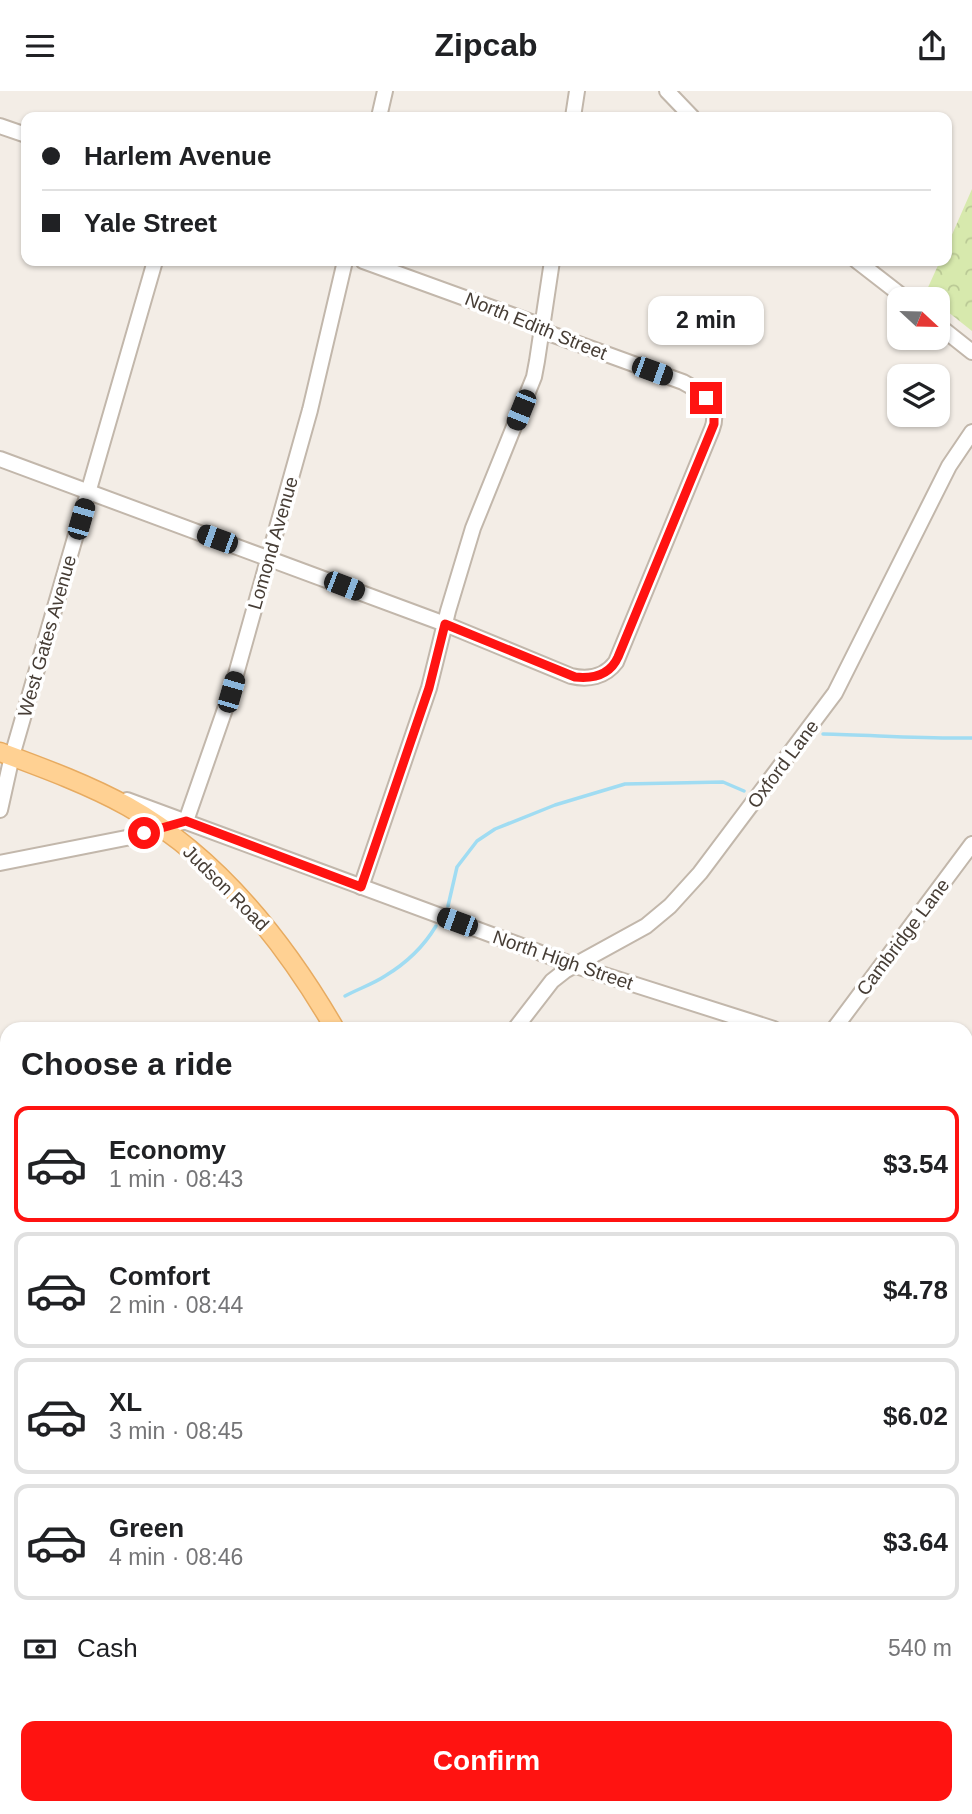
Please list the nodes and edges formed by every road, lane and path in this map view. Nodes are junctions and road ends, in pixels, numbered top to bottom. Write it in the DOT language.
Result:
graph roads {
  1 [pos="385,91"];
  2 [pos="577,91"];
  3 [pos="667,91"];
  4 [pos="380,112"];
  5 [pos="574,112"];
  6 [pos="687,112"];
  7 [pos="0,126"];
  8 [pos="21,133"];
  9 [pos="154,266"];
  10 [pos="344,266"];
  11 [pos="377,266"];
  12 [pos="551,266"];
  13 [pos="864,266"];
  14 [pos="891,287"];
  15 [pos="542,328"];
  16 [pos="950,335"];
  17 [pos="972,352"];
  18 [pos="972,432"];
  19 [pos="0,459"];
  20 [pos="88,492"];
  21 [pos="269,558"];
  22 [pos="445,624"];
  23 [pos="6,754"];
  24 [pos="83,784"];
  25 [pos="0,810"];
  26 [pos="186,821"];
  27 [pos="161,828"];
  28 [pos="972,844"];
  29 [pos="0,863"];
  30 [pos="361,887"];
  31 [pos="576,966"];
  32 [pos="331,1022"];
  33 [pos="520,1022"];
  34 [pos="752,1022"];
  35 [pos="839,1022"];
  1 -- 4 [label="street"];
  2 -- 5 [label="street"];
  3 -- 6 [label="street"];
  7 -- 8 [label="street"];
  9 -- 20 [label="street, West Gates Avenue"];
  10 -- 21 [label="street, Lomond Avenue"];
  11 -- 15 [label="street, North Edith Street"];
  12 -- 15 [label="street"];
  13 -- 14 [label="street"];
  15 -- 22 [label="street"];
  15 -- 22 [label="street, North Edith Street"];
  16 -- 17 [label="street"];
  18 -- 31 [label="street, Oxford Lane"];
  19 -- 20 [label="street"];
  20 -- 21 [label="street"];
  20 -- 23 [label="street, West Gates Avenue"];
  21 -- 22 [label="street"];
  21 -- 26 [label="street, Lomond Avenue"];
  22 -- 30 [label="street"];
  23 -- 24 [label="main road, North High Street"];
  23 -- 25 [label="street, West Gates Avenue"];
  24 -- 26 [label="street, North High Street"];
  24 -- 27 [label="main road, Judson Road"];
  26 -- 27 [label="street"];
  26 -- 30 [label="street, North High Street"];
  27 -- 29 [label="street"];
  27 -- 32 [label="main road, Judson Road"];
  28 -- 35 [label="street, Cambridge Lane"];
  30 -- 31 [label="street, North High Street"];
  31 -- 33 [label="street, Oxford Lane"];
  31 -- 34 [label="street, North High Street"];
}
